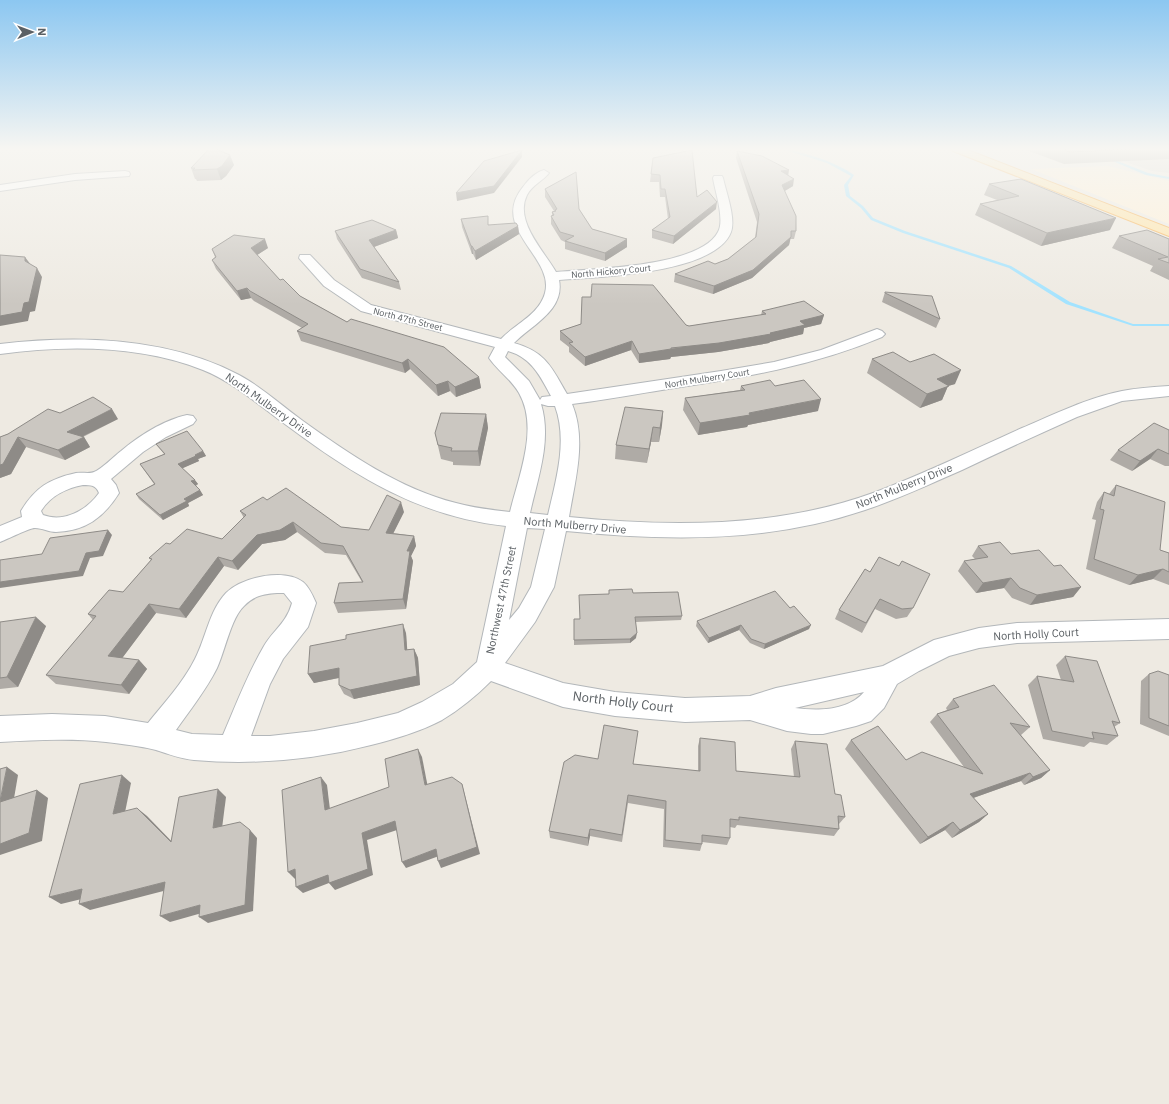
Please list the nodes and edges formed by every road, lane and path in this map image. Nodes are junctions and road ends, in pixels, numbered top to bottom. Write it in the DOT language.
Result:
graph roads {
  1 [pos="519,201"];
  2 [pos="722,201"];
  3 [pos="1088,201"];
  4 [pos="1169,232"];
  5 [pos="306,258"];
  6 [pos="552,276"];
  7 [pos="877,334"];
  8 [pos="504,345"];
  9 [pos="0,349"];
  10 [pos="1169,391"];
  11 [pos="562,400"];
  12 [pos="533,402"];
  13 [pos="187,420"];
  14 [pos="97,480"];
  15 [pos="34,520"];
  16 [pos="518,520"];
  17 [pos="557,523"];
  18 [pos="0,534"];
  19 [pos="1169,629"];
  20 [pos="487,668"];
  21 [pos="0,729"];
  22 [pos="154,737"];
  23 [pos="232,750"];
  1 -- 6 [label="street"];
  2 -- 6 [label="street, North Hickory Court"];
  3 -- 4 [label="main road"];
  5 -- 8 [label="street, North 47th Street"];
  6 -- 8 [label="street"];
  7 -- 11 [label="street, North Mulberry Court"];
  8 -- 11 [label="street, Northwest 47th Street"];
  8 -- 12 [label="street, Northwest 47th Street"];
  9 -- 16 [label="street, North Mulberry Drive"];
  10 -- 17 [label="street, North Mulberry Drive"];
  11 -- 12 [label="street, North Mulberry Court"];
  11 -- 17 [label="street, Northwest 47th Street"];
  12 -- 16 [label="street, Northwest 47th Street"];
  13 -- 14 [label="street"];
  14 -- 15 [label="street"];
  14 -- 15 [label="street"];
  15 -- 18 [label="street"];
  16 -- 17 [label="street, North Mulberry Drive"];
  16 -- 20 [label="street, Northwest 47th Street"];
  17 -- 20 [label="street, Northwest 47th Street"];
  19 -- 20 [label="street, North Holly Court"];
  20 -- 23 [label="street"];
  21 -- 22 [label="street"];
  22 -- 23 [label="street"];
  22 -- 23 [label="street"];
}
